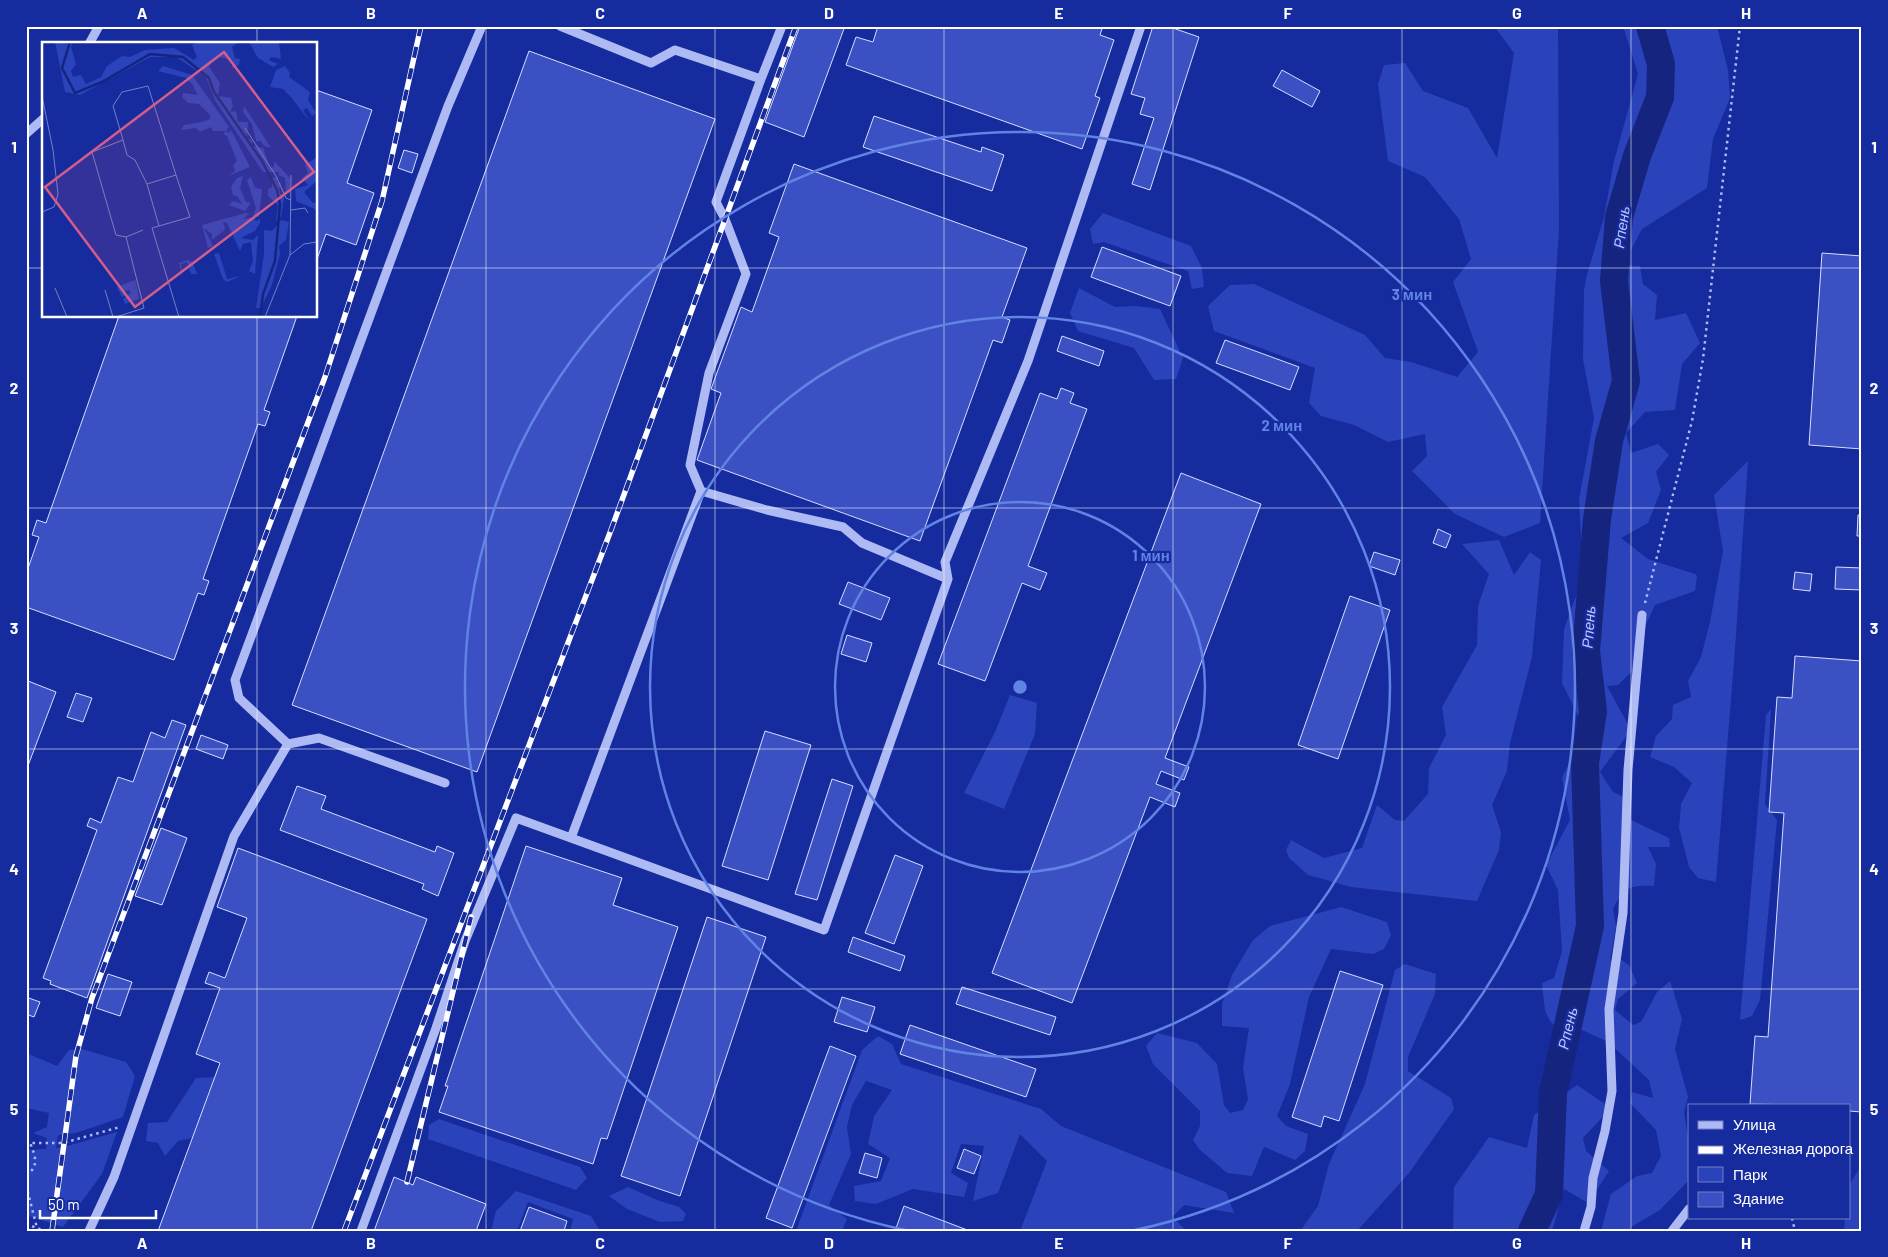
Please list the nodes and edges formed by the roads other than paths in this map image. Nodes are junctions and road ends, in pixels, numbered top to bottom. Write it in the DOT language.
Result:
graph roads {
  1 [pos="98,26"];
  2 [pos="482,26"];
  3 [pos="560,26"];
  4 [pos="782,26"];
  5 [pos="1141,26"];
  6 [pos="90,42"];
  7 [pos="761,79"];
  8 [pos="42,120"];
  9 [pos="26,134"];
  10 [pos="701,491"];
  11 [pos="948,580"];
  12 [pos="1642,615"];
  13 [pos="288,744"];
  14 [pos="445,783"];
  15 [pos="571,838"];
  16 [pos="1688,1210"];
  17 [pos="89,1231"];
  18 [pos="361,1231"];
  19 [pos="1584,1231"];
  20 [pos="1672,1231"];
  1 -- 6 [label="street"];
  2 -- 13 [label="street"];
  3 -- 7 [label="street"];
  4 -- 7 [label="street"];
  5 -- 11 [label="street"];
  7 -- 10 [label="street"];
  8 -- 9 [label="street"];
  10 -- 11 [label="street"];
  10 -- 15 [label="street"];
  11 -- 15 [label="street"];
  12 -- 19 [label="street"];
  13 -- 14 [label="street"];
  13 -- 17 [label="street"];
  15 -- 18 [label="street"];
  16 -- 20 [label="street"];
}
